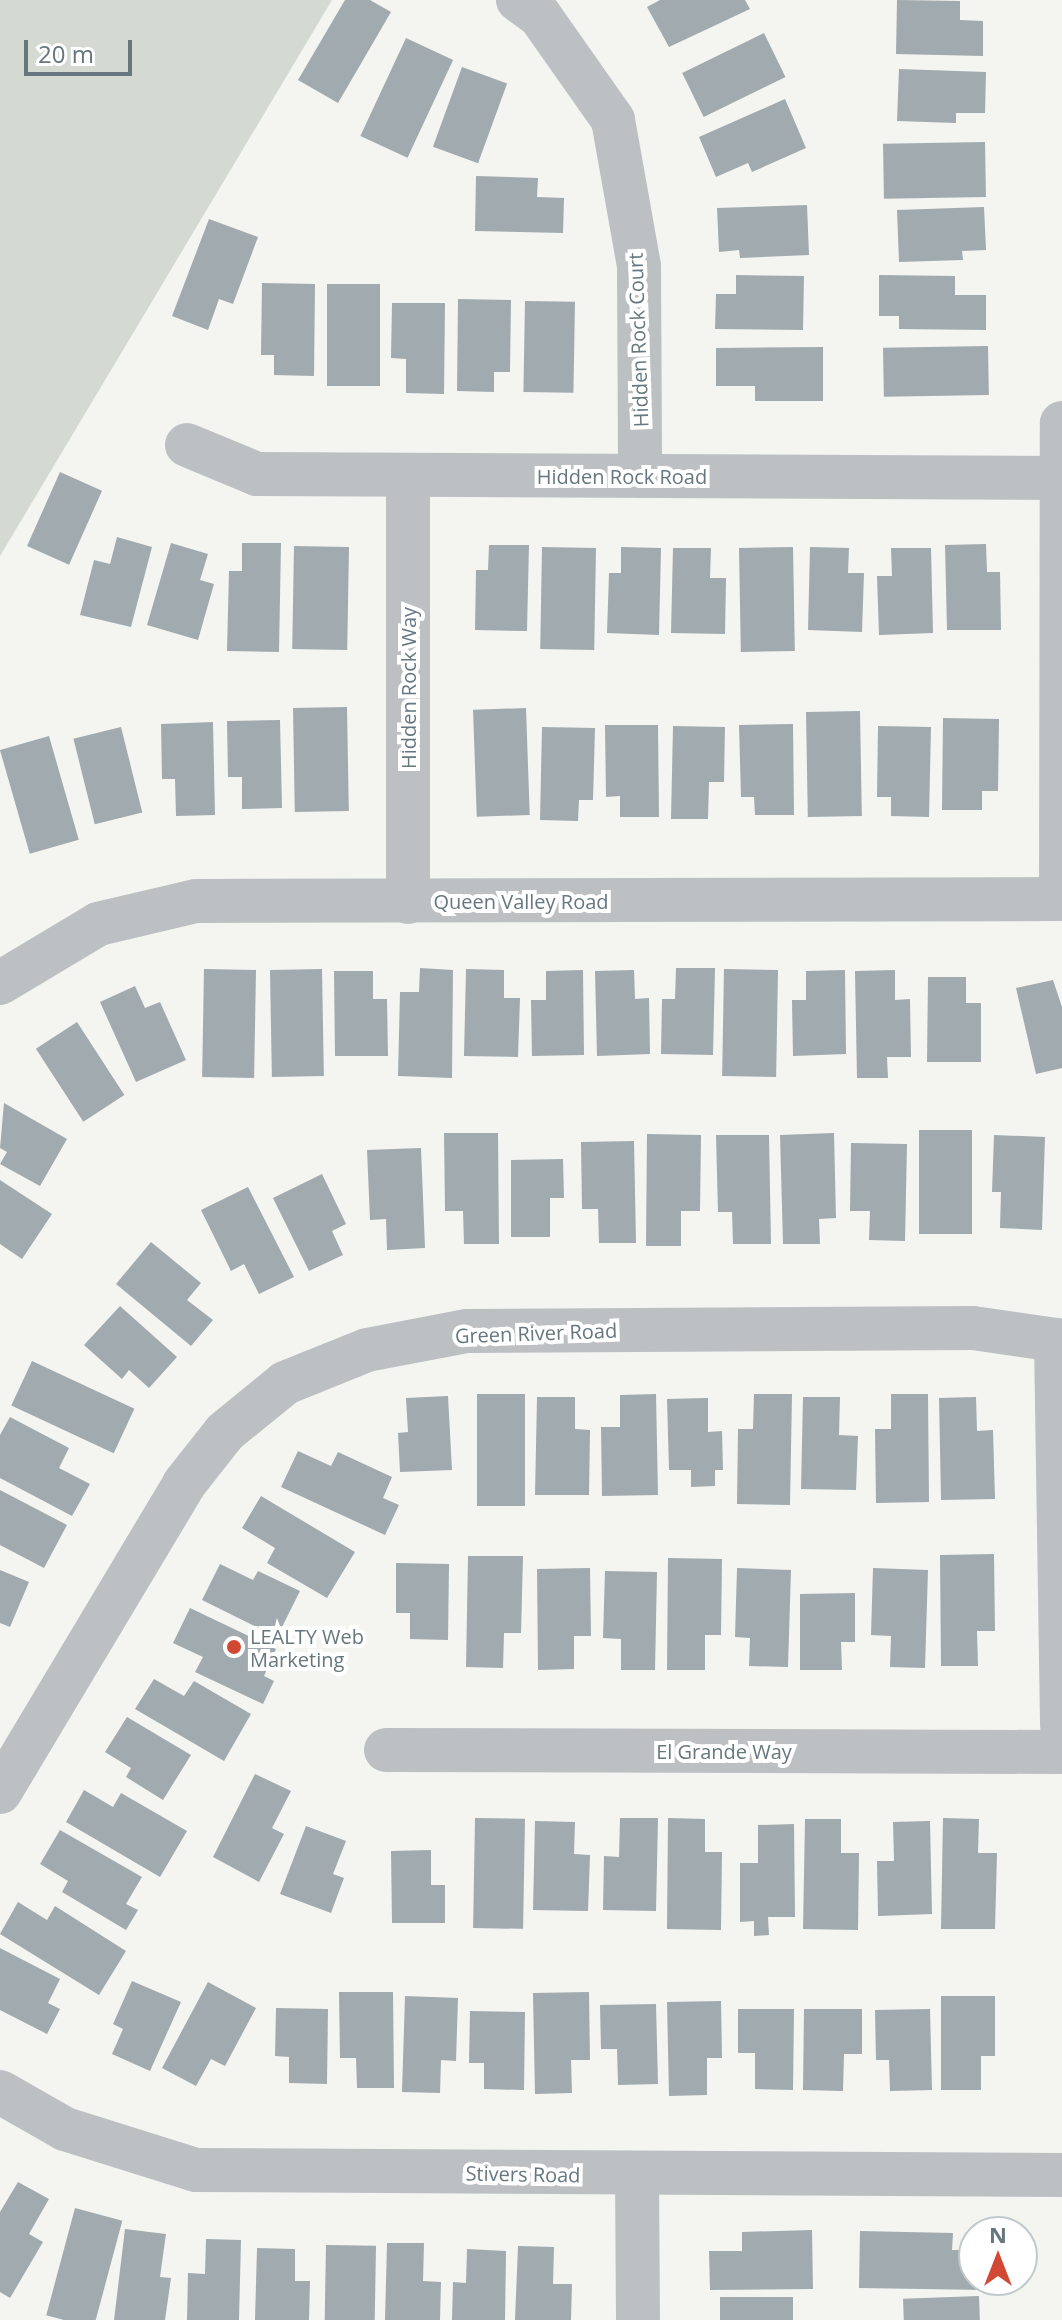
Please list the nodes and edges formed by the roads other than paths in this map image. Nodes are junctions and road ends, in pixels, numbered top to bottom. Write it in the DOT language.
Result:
graph roads {
  1 [pos="518,0"];
  2 [pos="1062,423"];
  3 [pos="187,445"];
  4 [pos="408,475"];
  5 [pos="640,476"];
  6 [pos="1061,478"];
  7 [pos="1061,899"];
  8 [pos="408,902"];
  9 [pos="0,983"];
  10 [pos="1062,1726"];
  11 [pos="386,1750"];
  12 [pos="1062,1752"];
  13 [pos="0,1792"];
  14 [pos="0,2092"];
  15 [pos="1062,2175"];
  16 [pos="637,2176"];
  17 [pos="638,2320"];
  1 -- 5 [label="street, Hidden Rock Court"];
  2 -- 6 [label="street"];
  3 -- 4 [label="street, Hidden Rock Road"];
  4 -- 5 [label="street, Hidden Rock Road"];
  4 -- 8 [label="street, Hidden Rock Way"];
  5 -- 6 [label="street, Hidden Rock Road"];
  6 -- 7 [label="street"];
  7 -- 8 [label="street, Queen Valley Road"];
  8 -- 9 [label="street, Queen Valley Road"];
  10 -- 13 [label="street, Green River Road"];
  11 -- 12 [label="street, El Grande Way"];
  14 -- 16 [label="street, Stivers Road"];
  15 -- 16 [label="street, Stivers Road"];
  16 -- 17 [label="street"];
}
